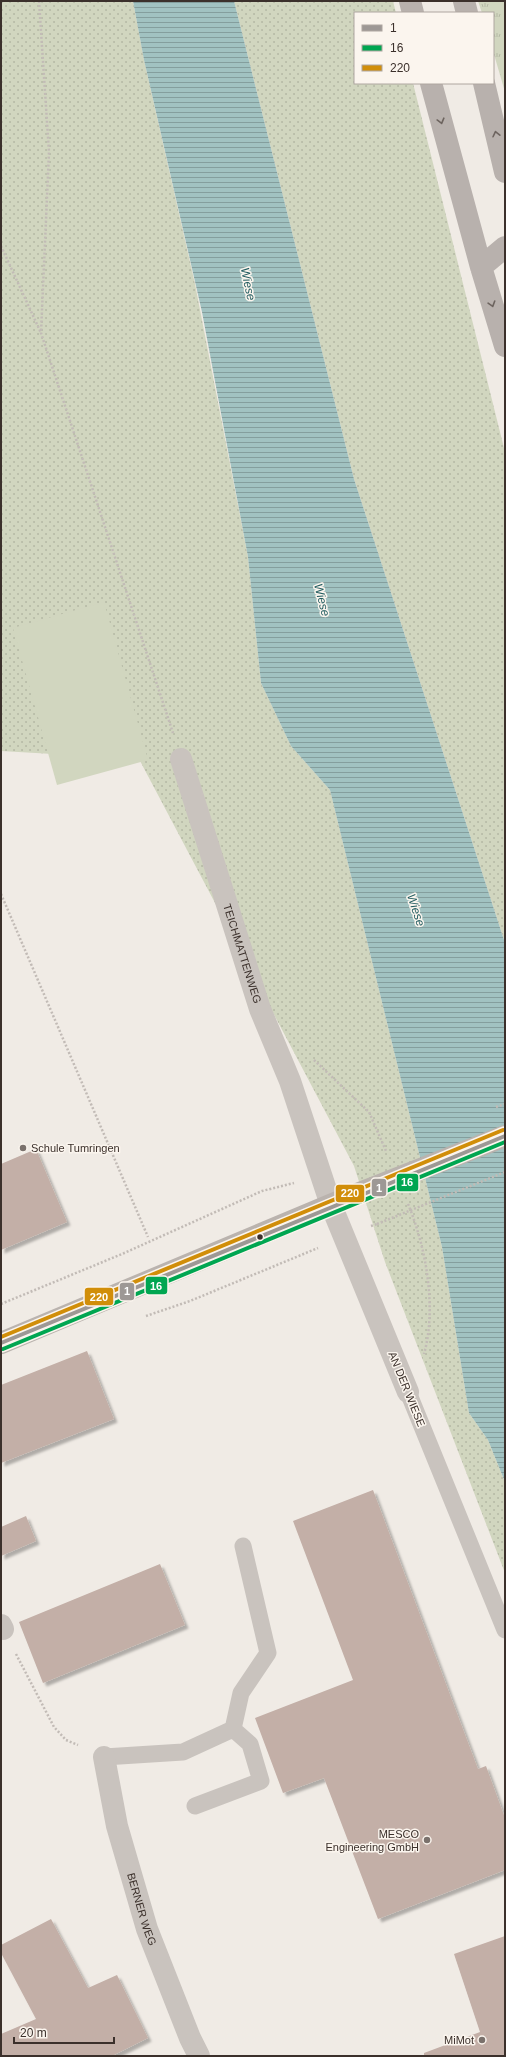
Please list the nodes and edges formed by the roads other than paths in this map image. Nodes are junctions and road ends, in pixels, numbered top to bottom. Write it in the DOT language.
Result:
graph roads {
  1 [pos="410,1"];
  2 [pos="464,1"];
  3 [pos="413,12"];
  4 [pos="467,12"];
  5 [pos="431,84"];
  6 [pos="484,84"];
  7 [pos="505,172"];
  8 [pos="505,247"];
  9 [pos="481,267"];
  10 [pos="505,268"];
  11 [pos="505,346"];
  12 [pos="181,759"];
  13 [pos="505,1136"];
  14 [pos="313,1146"];
  15 [pos="331,1205"];
  16 [pos="1,1343"];
  17 [pos="408,1392"];
  18 [pos="244,1546"];
  19 [pos="505,1630"];
  20 [pos="233,1729"];
  21 [pos="104,1756"];
  22 [pos="195,1806"];
  23 [pos="199,2056"];
  1 -- 3 [label="main road"];
  2 -- 4 [label="main road"];
  5 -- 9 [label="main road, one-way"];
  7 -- 6 [label="main road, one-way"];
  8 -- 9 [label="main road"];
  9 -- 10 [label="main road"];
  9 -- 11 [label="main road, one-way"];
  12 -- 14 [label="street, TEICHMATTENWEG"];
  13 -- 15 [label="street, bridge"];
  14 -- 15 [label="street, AN DER WIESE"];
  15 -- 16 [label="street"];
  15 -- 17 [label="street, AN DER WIESE"];
  17 -- 19 [label="lane, AN DER WIESE"];
  18 -- 20 [label="lane"];
  20 -- 21 [label="lane"];
  20 -- 22 [label="lane"];
  21 -- 23 [label="street, BERNER WEG"];
}
